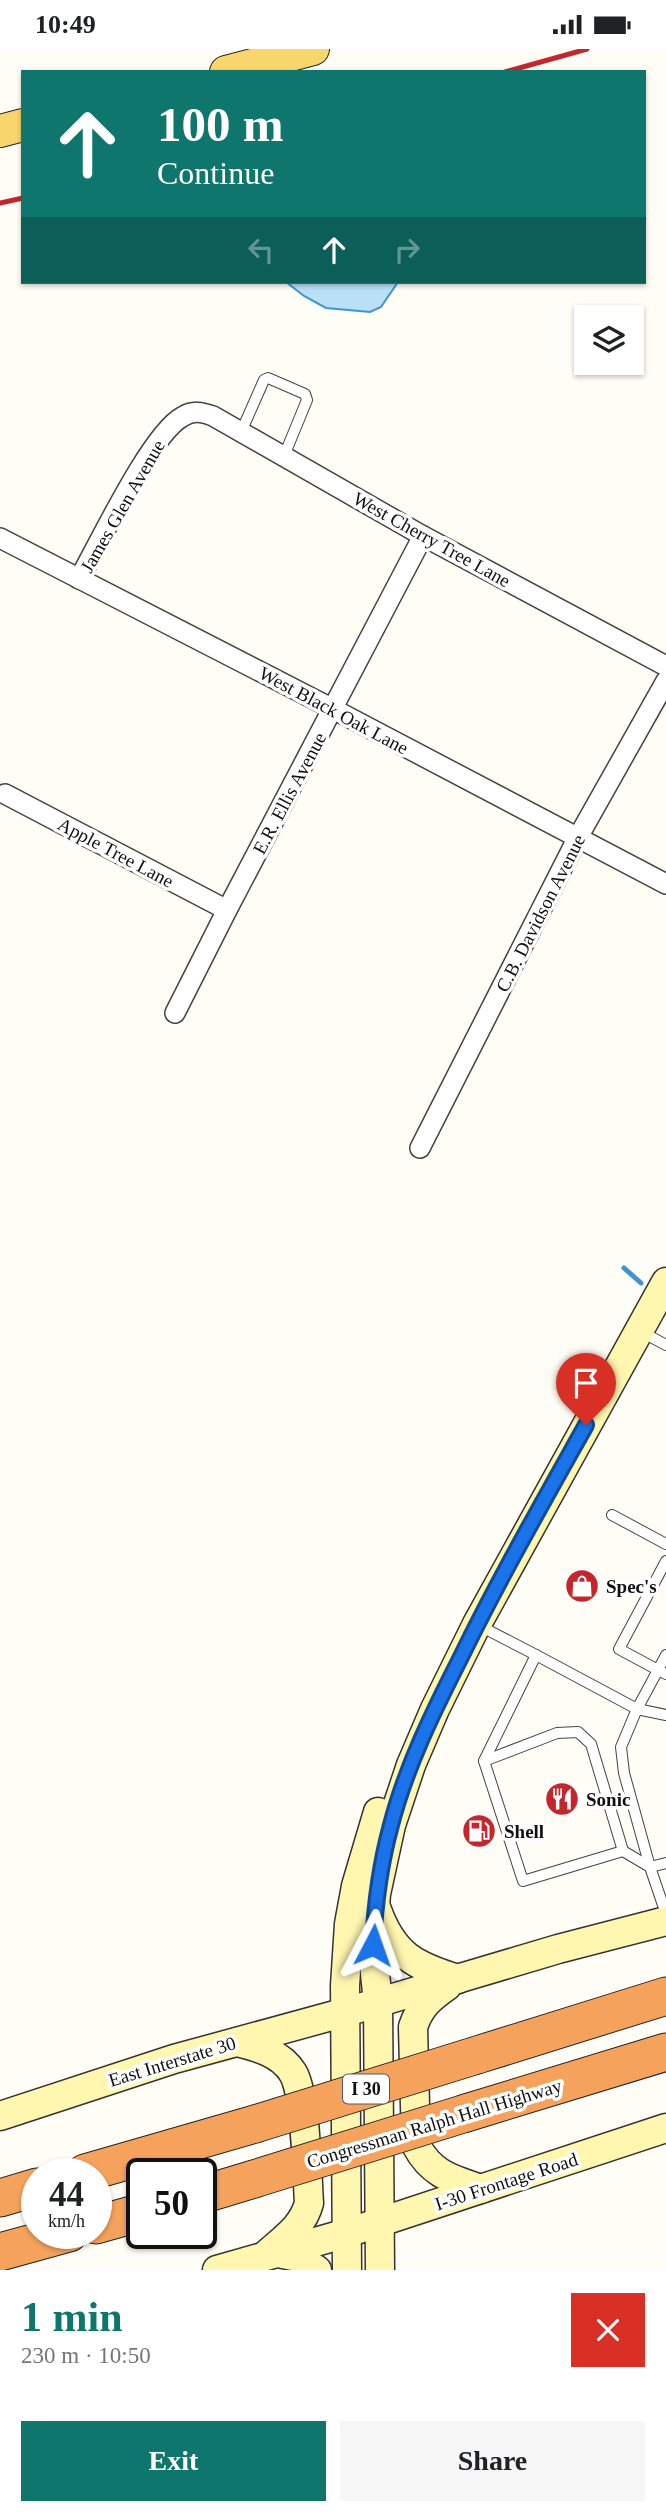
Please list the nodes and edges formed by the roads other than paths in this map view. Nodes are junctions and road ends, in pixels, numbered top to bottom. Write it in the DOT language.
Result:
graph roads {
  1 [pos="313,49"];
  2 [pos="234,70"];
  3 [pos="21,126"];
  4 [pos="0,131"];
  5 [pos="199,411"];
  6 [pos="241,432"];
  7 [pos="284,456"];
  8 [pos="423,536"];
  9 [pos="0,538"];
  10 [pos="79,579"];
  11 [pos="666,666"];
  12 [pos="666,681"];
  13 [pos="333,709"];
  14 [pos="5,794"];
  15 [pos="577,839"];
  16 [pos="666,884"];
  17 [pos="227,910"];
  18 [pos="175,1013"];
  19 [pos="420,1148"];
  20 [pos="666,1282"];
  21 [pos="639,1331"];
  22 [pos="666,1345"];
  23 [pos="612,1515"];
  24 [pos="666,1545"];
  25 [pos="666,1561"];
  26 [pos="477,1624"];
  27 [pos="666,1654"];
  28 [pos="536,1655"];
  29 [pos="662,1672"];
  30 [pos="435,1709"];
  31 [pos="637,1709"];
  32 [pos="666,1715"];
  33 [pos="484,1761"];
  34 [pos="623,1851"];
  35 [pos="666,1863"];
  36 [pos="650,1867"];
  37 [pos="375,1905"];
  38 [pos="666,1914"];
  39 [pos="666,1921"];
  40 [pos="458,1979"];
  41 [pos="666,1996"];
  42 [pos="379,2002"];
  43 [pos="346,2012"];
  44 [pos="237,2042"];
  45 [pos="666,2052"];
  46 [pos="0,2116"];
  47 [pos="666,2129"];
  48 [pos="112,2165"];
  49 [pos="481,2189"];
  50 [pos="217,2190"];
  51 [pos="21,2192"];
  52 [pos="0,2198"];
  53 [pos="380,2222"];
  54 [pos="347,2233"];
  55 [pos="21,2246"];
  56 [pos="0,2252"];
  57 [pos="271,2255"];
  58 [pos="217,2270"];
  59 [pos="317,2270"];
  60 [pos="347,2270"];
  61 [pos="380,2270"];
  1 -- 2 [label="main road"];
  3 -- 4 [label="main road"];
  5 -- 6 [label="street, West Cherry Tree Lane"];
  5 -- 10 [label="street, James Glen Avenue"];
  6 -- 7 [label="street, West Cherry Tree Lane"];
  6 -- 7 [label="lane"];
  7 -- 8 [label="street, West Cherry Tree Lane"];
  8 -- 11 [label="street, West Cherry Tree Lane"];
  8 -- 13 [label="street, E.R. Ellis Avenue"];
  9 -- 10 [label="street, West Black Oak Lane"];
  10 -- 13 [label="street, West Black Oak Lane"];
  12 -- 15 [label="street, C.B. Davidson Avenue"];
  13 -- 15 [label="street, West Black Oak Lane"];
  13 -- 17 [label="street, E.R. Ellis Avenue"];
  14 -- 17 [label="street, Apple Tree Lane"];
  15 -- 16 [label="street, West Black Oak Lane"];
  15 -- 19 [label="street, C.B. Davidson Avenue"];
  17 -- 18 [label="street, E.R. Ellis Avenue"];
  20 -- 21 [label="main road"];
  21 -- 22 [label="lane"];
  21 -- 26 [label="main road"];
  23 -- 24 [label="lane"];
  25 -- 29 [label="lane"];
  26 -- 28 [label="lane"];
  26 -- 30 [label="main road"];
  27 -- 29 [label="lane"];
  28 -- 31 [label="lane"];
  28 -- 33 [label="lane"];
  29 -- 31 [label="lane"];
  30 -- 37 [label="main road"];
  30 -- 43 [label="main road"];
  31 -- 32 [label="lane"];
  31 -- 36 [label="lane"];
  33 -- 34 [label="lane"];
  33 -- 34 [label="lane"];
  34 -- 36 [label="lane"];
  35 -- 36 [label="lane"];
  36 -- 38 [label="lane"];
  37 -- 40 [label="main road"];
  37 -- 42 [label="main road"];
  39 -- 40 [label="main road"];
  40 -- 42 [label="main road"];
  40 -- 49 [label="main road"];
  41 -- 48 [label="highway, I 30, bridge"];
  42 -- 43 [label="main road"];
  42 -- 53 [label="main road"];
  43 -- 44 [label="main road, East Interstate 30"];
  43 -- 54 [label="main road"];
  44 -- 46 [label="main road, East Interstate 30"];
  44 -- 57 [label="main road"];
  45 -- 50 [label="highway, Congressman Ralph Hall Highway, bridge"];
  47 -- 49 [label="main road, I-30 Frontage Road"];
  49 -- 53 [label="main road, I-30 Frontage Road"];
  51 -- 52 [label="highway"];
  53 -- 54 [label="main road, I-30 Frontage Road"];
  53 -- 61 [label="main road"];
  54 -- 57 [label="main road"];
  54 -- 60 [label="main road"];
  55 -- 56 [label="highway"];
  57 -- 58 [label="main road"];
  57 -- 59 [label="main road"];
}
